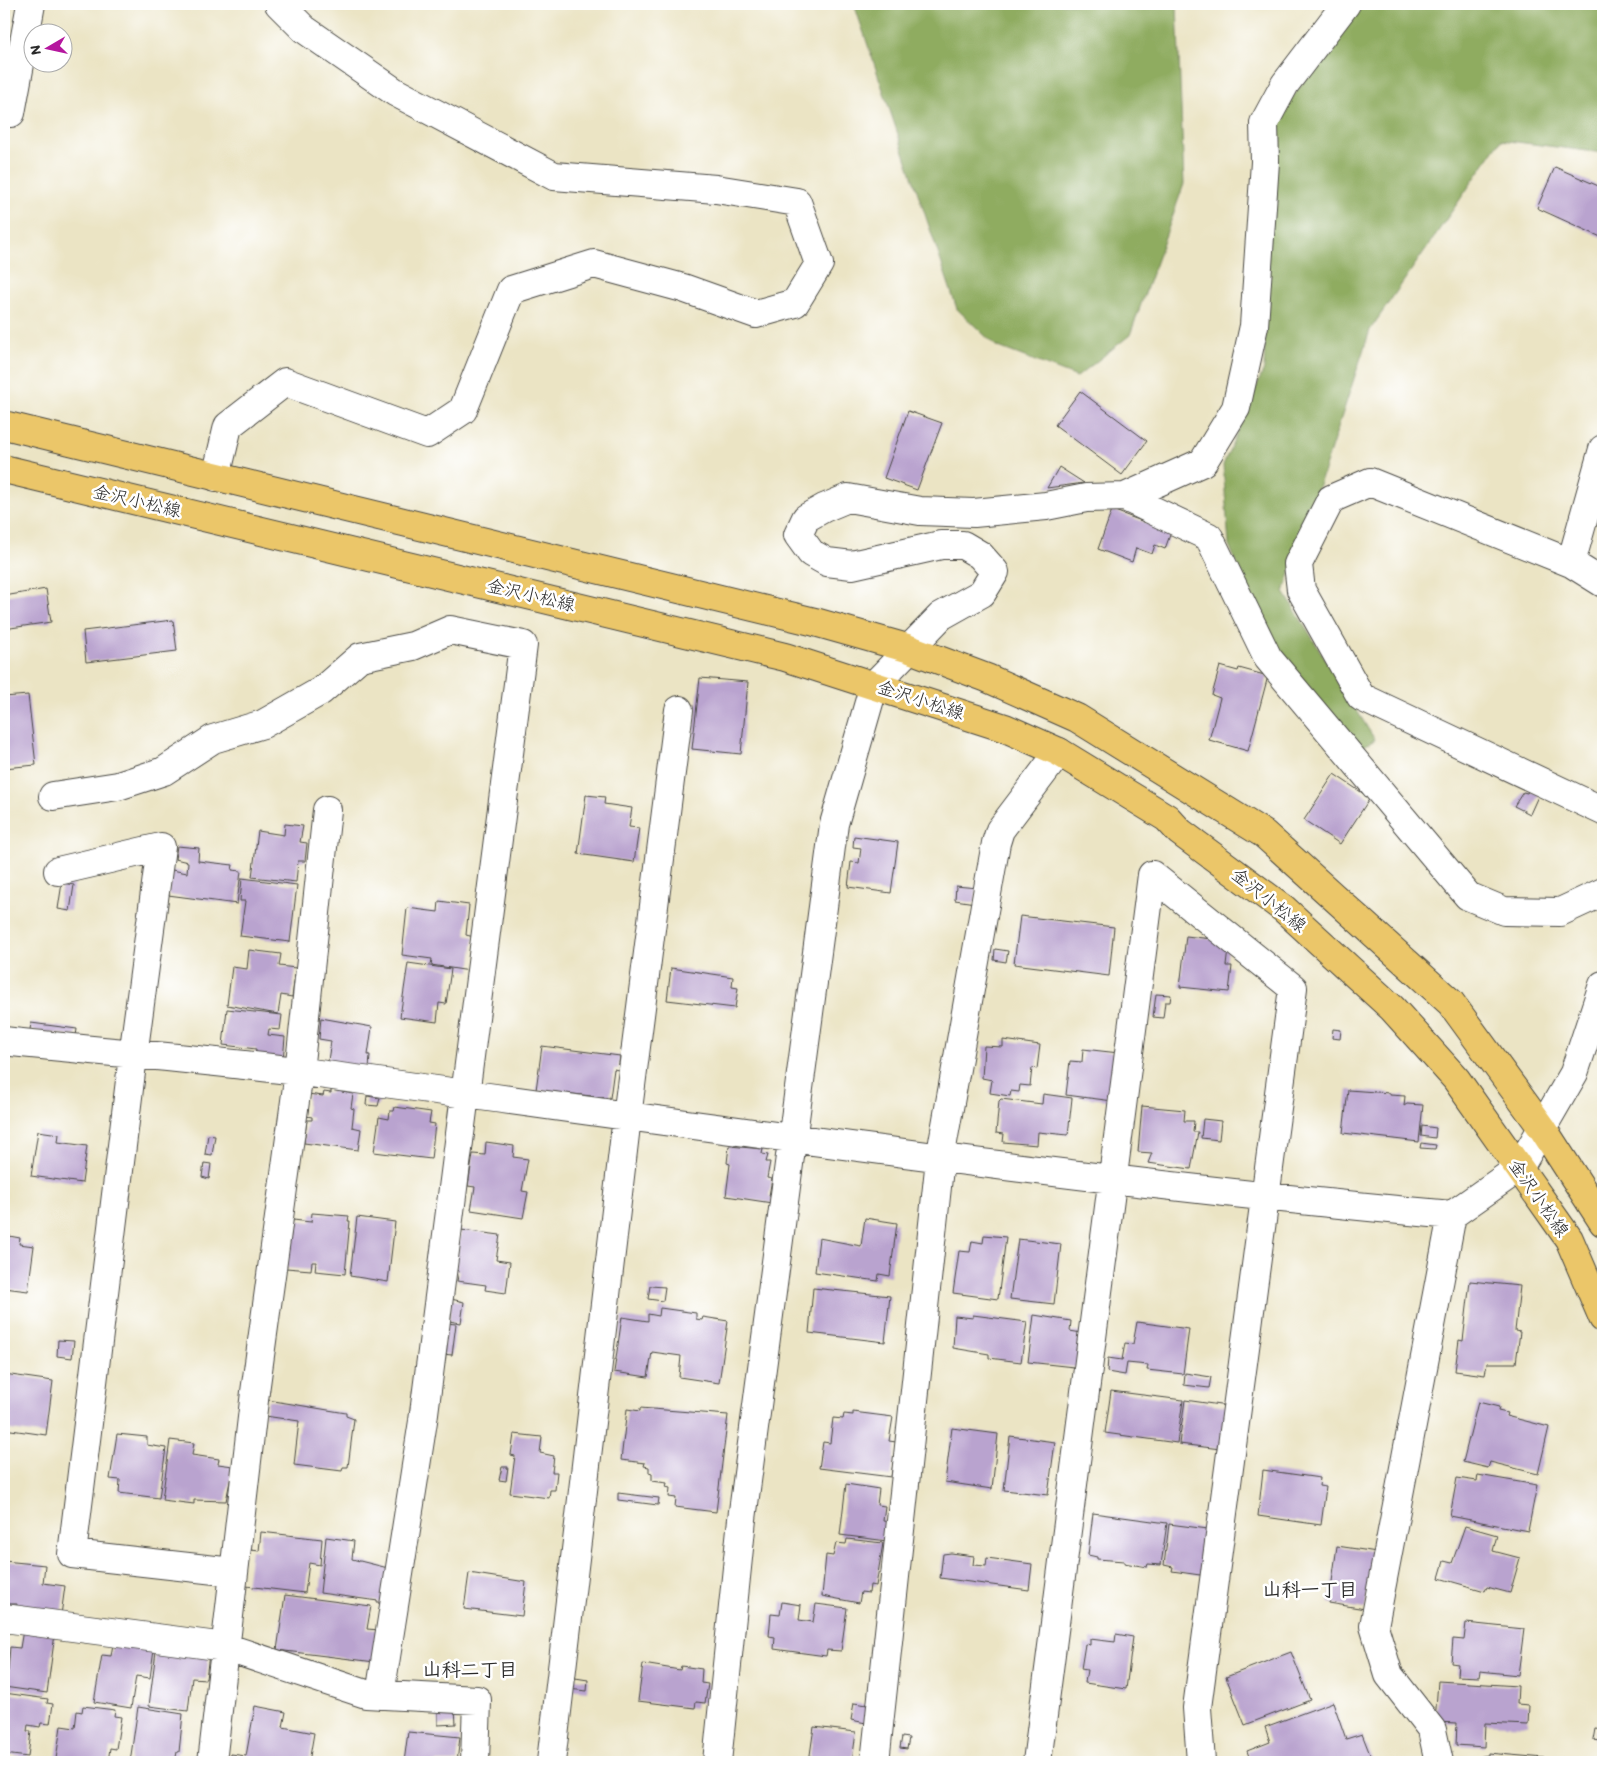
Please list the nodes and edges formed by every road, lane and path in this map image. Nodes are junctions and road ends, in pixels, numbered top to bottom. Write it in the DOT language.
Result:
graph roads {
  1 [pos="31,4"];
  2 [pos="279,4"];
  3 [pos="1346,4"];
  4 [pos="4,111"];
  5 [pos="4,425"];
  6 [pos="1603,449"];
  7 [pos="4,469"];
  8 [pos="216,477"];
  9 [pos="1125,497"];
  10 [pos="1571,563"];
  11 [pos="1603,584"];
  12 [pos="907,648"];
  13 [pos="874,684"];
  14 [pos="680,710"];
  15 [pos="1058,752"];
  16 [pos="53,796"];
  17 [pos="327,810"];
  18 [pos="1603,810"];
  19 [pos="58,872"];
  20 [pos="1603,892"];
  21 [pos="1603,986"];
  22 [pos="4,1041"];
  23 [pos="133,1056"];
  24 [pos="299,1072"];
  25 [pos="465,1096"];
  26 [pos="627,1117"];
  27 [pos="1543,1129"];
  28 [pos="792,1140"];
  29 [pos="940,1159"];
  30 [pos="1518,1168"];
  31 [pos="1113,1179"];
  32 [pos="1265,1198"];
  33 [pos="1452,1215"];
  34 [pos="1603,1222"];
  35 [pos="1603,1318"];
  36 [pos="233,1572"];
  37 [pos="4,1618"];
  38 [pos="225,1647"];
  39 [pos="380,1695"];
  40 [pos="212,1762"];
  41 [pos="475,1762"];
  42 [pos="552,1762"];
  43 [pos="717,1762"];
  44 [pos="875,1762"];
  45 [pos="1037,1762"];
  46 [pos="1201,1762"];
  47 [pos="1439,1762"];
  1 -- 4 [label="street"];
  2 -- 8 [label="street"];
  3 -- 9 [label="street"];
  5 -- 8 [label="main road"];
  6 -- 10 [label="street"];
  7 -- 13 [label="main road, 金沢小松線"];
  8 -- 12 [label="main road"];
  9 -- 12 [label="street"];
  9 -- 20 [label="street"];
  10 -- 11 [label="street"];
  10 -- 18 [label="street"];
  12 -- 13 [label="street"];
  12 -- 27 [label="main road"];
  13 -- 15 [label="main road, 金沢小松線"];
  13 -- 28 [label="street"];
  14 -- 26 [label="street"];
  15 -- 29 [label="street"];
  15 -- 30 [label="main road, 金沢小松線"];
  16 -- 25 [label="street"];
  17 -- 24 [label="street"];
  19 -- 23 [label="street"];
  21 -- 27 [label="street"];
  22 -- 23 [label="street"];
  23 -- 24 [label="street"];
  23 -- 36 [label="street"];
  24 -- 25 [label="street"];
  24 -- 36 [label="street"];
  25 -- 26 [label="street"];
  25 -- 39 [label="street"];
  26 -- 28 [label="street"];
  26 -- 42 [label="street"];
  27 -- 30 [label="street"];
  27 -- 34 [label="main road"];
  28 -- 29 [label="street"];
  28 -- 43 [label="street"];
  29 -- 31 [label="street"];
  29 -- 44 [label="street"];
  30 -- 33 [label="street"];
  30 -- 35 [label="main road, 金沢小松線"];
  31 -- 32 [label="street"];
  31 -- 32 [label="street"];
  31 -- 45 [label="street"];
  32 -- 33 [label="street"];
  32 -- 46 [label="street"];
  33 -- 47 [label="street"];
  36 -- 38 [label="street"];
  37 -- 38 [label="street"];
  38 -- 39 [label="street"];
  38 -- 40 [label="street"];
  39 -- 41 [label="street"];
}
